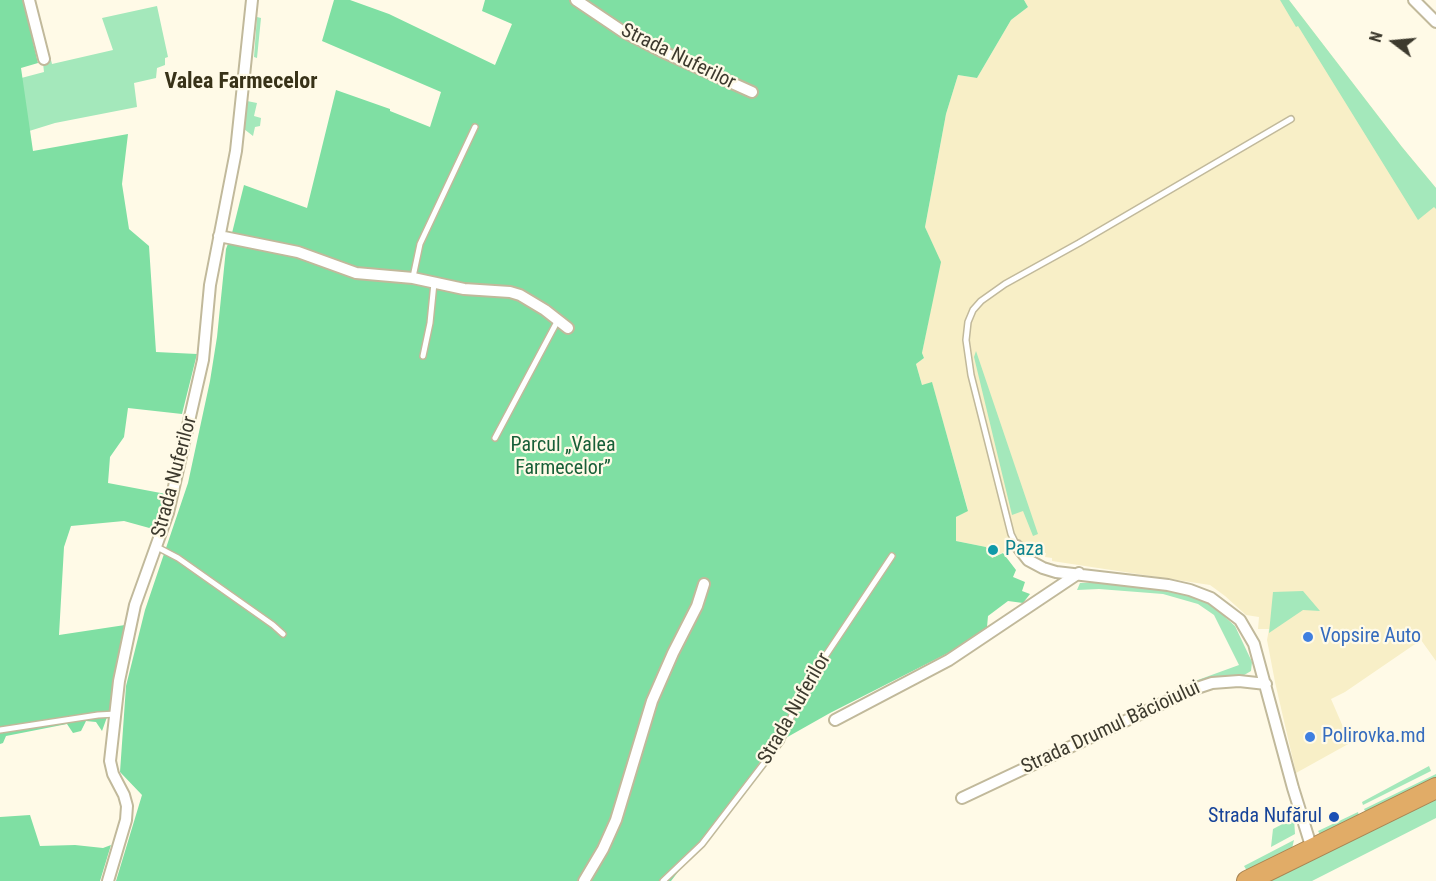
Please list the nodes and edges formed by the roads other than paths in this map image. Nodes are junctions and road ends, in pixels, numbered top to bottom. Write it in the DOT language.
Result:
graph roads {
  1 [pos="28,0"];
  2 [pos="252,0"];
  3 [pos="576,0"];
  4 [pos="1414,0"];
  5 [pos="1436,22"];
  6 [pos="44,59"];
  7 [pos="752,92"];
  8 [pos="1291,119"];
  9 [pos="474,127"];
  10 [pos="219,236"];
  11 [pos="413,278"];
  12 [pos="434,282"];
  13 [pos="558,320"];
  14 [pos="568,328"];
  15 [pos="423,356"];
  16 [pos="495,438"];
  17 [pos="1017,546"];
  18 [pos="157,547"];
  19 [pos="892,556"];
  20 [pos="1079,573"];
  21 [pos="704,584"];
  22 [pos="283,634"];
  23 [pos="1266,684"];
  24 [pos="116,714"];
  25 [pos="835,720"];
  26 [pos="0,730"];
  27 [pos="1436,788"];
  28 [pos="962,798"];
  29 [pos="1312,849"];
  30 [pos="108,881"];
  31 [pos="584,881"];
  32 [pos="663,881"];
  33 [pos="1248,881"];
  1 -- 6 [label="street"];
  2 -- 10 [label="street, Strada Nuferilor"];
  3 -- 7 [label="street, Strada Nuferilor"];
  4 -- 5 [label="street"];
  8 -- 17 [label="lane"];
  9 -- 11 [label="lane"];
  10 -- 11 [label="street"];
  10 -- 18 [label="street, Strada Nuferilor"];
  11 -- 12 [label="street"];
  12 -- 13 [label="street"];
  12 -- 15 [label="lane"];
  13 -- 14 [label="street"];
  13 -- 16 [label="lane"];
  17 -- 20 [label="street"];
  18 -- 22 [label="lane"];
  18 -- 24 [label="street, Strada Nuferilor"];
  19 -- 32 [label="lane, Strada Nuferilor"];
  20 -- 23 [label="street"];
  20 -- 25 [label="street"];
  21 -- 31 [label="street"];
  23 -- 28 [label="street, Strada Drumul Băcioiului"];
  23 -- 29 [label="street"];
  24 -- 26 [label="lane"];
  24 -- 30 [label="street, Strada Nuferilor"];
  27 -- 29 [label="highway"];
  29 -- 33 [label="highway"];
}
